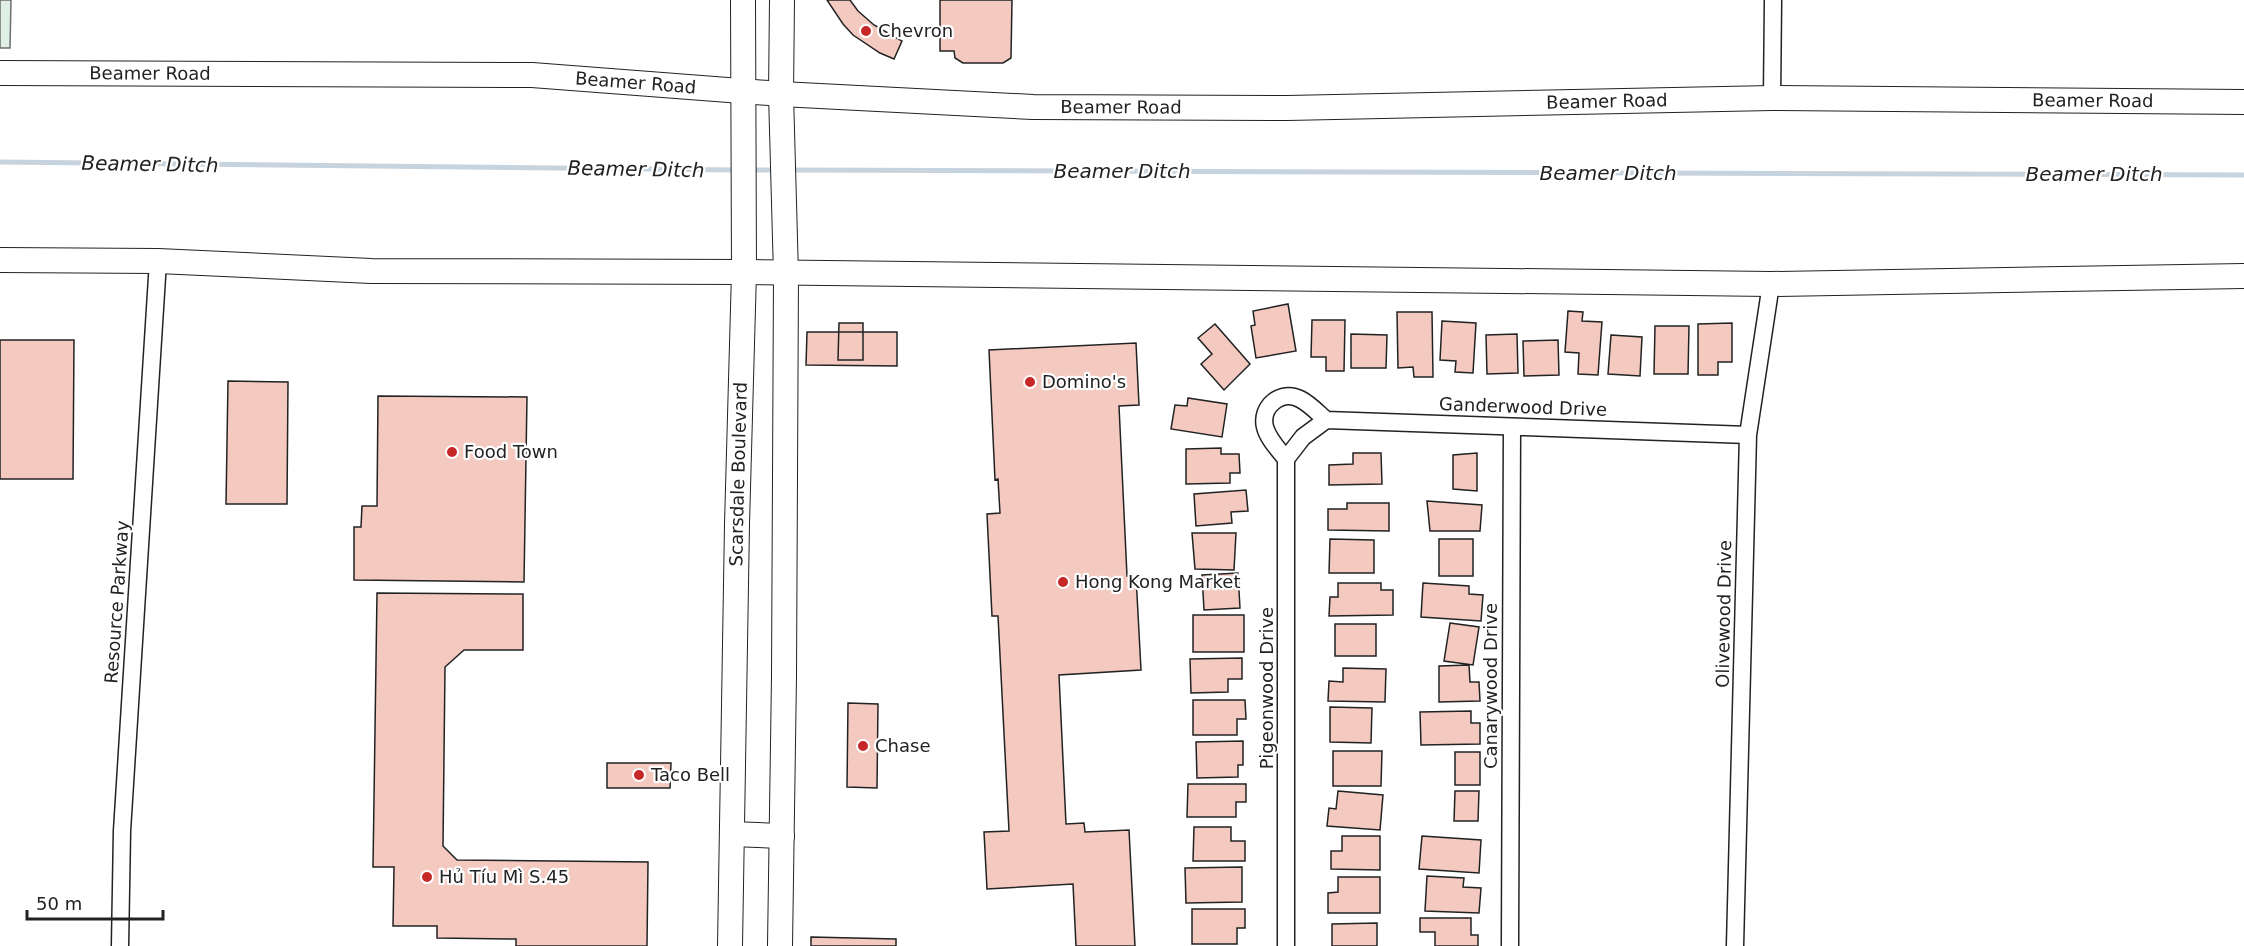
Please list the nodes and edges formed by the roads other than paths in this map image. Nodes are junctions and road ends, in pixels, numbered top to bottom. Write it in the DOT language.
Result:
graph roads {
  1 [pos="743,0"];
  2 [pos="782,0"];
  3 [pos="1773,0"];
  4 [pos="0,73"];
  5 [pos="781,94"];
  6 [pos="1772,99"];
  7 [pos="743,100"];
  8 [pos="2244,102"];
  9 [pos="0,260"];
  10 [pos="158,261"];
  11 [pos="744,262"];
  12 [pos="785,263"];
  13 [pos="2244,276"];
  14 [pos="1771,284"];
  15 [pos="1326,420"];
  16 [pos="1512,427"];
  17 [pos="1748,435"];
  18 [pos="1286,459"];
  19 [pos="732,834"];
  20 [pos="782,836"];
  21 [pos="120,946"];
  22 [pos="730,946"];
  23 [pos="780,946"];
  24 [pos="1286,946"];
  25 [pos="1510,946"];
  26 [pos="1735,946"];
  1 -- 7 [label="main road, Scarsdale Boulevard"];
  2 -- 5 [label="main road"];
  3 -- 6 [label="street"];
  4 -- 7 [label="main road, Beamer Road"];
  5 -- 6 [label="main road, Beamer Road"];
  5 -- 7 [label="main road, Beamer Road"];
  5 -- 12 [label="main road"];
  6 -- 8 [label="main road, Beamer Road"];
  7 -- 11 [label="main road, Scarsdale Boulevard"];
  9 -- 10 [label="main road"];
  10 -- 11 [label="main road"];
  10 -- 21 [label="street, Resource Parkway"];
  11 -- 12 [label="main road"];
  11 -- 19 [label="main road, Scarsdale Boulevard"];
  12 -- 14 [label="main road"];
  12 -- 20 [label="main road"];
  13 -- 14 [label="main road"];
  14 -- 17 [label="street, Olivewood Drive"];
  15 -- 16 [label="street, Ganderwood Drive"];
  15 -- 18 [label="street"];
  15 -- 18 [label="street"];
  16 -- 17 [label="street, Ganderwood Drive"];
  16 -- 25 [label="street, Canarywood Drive"];
  17 -- 26 [label="street, Olivewood Drive"];
  18 -- 24 [label="street, Pigeonwood Drive"];
  19 -- 20 [label="main road"];
  19 -- 22 [label="main road, Scarsdale Boulevard"];
  20 -- 23 [label="main road"];
}
